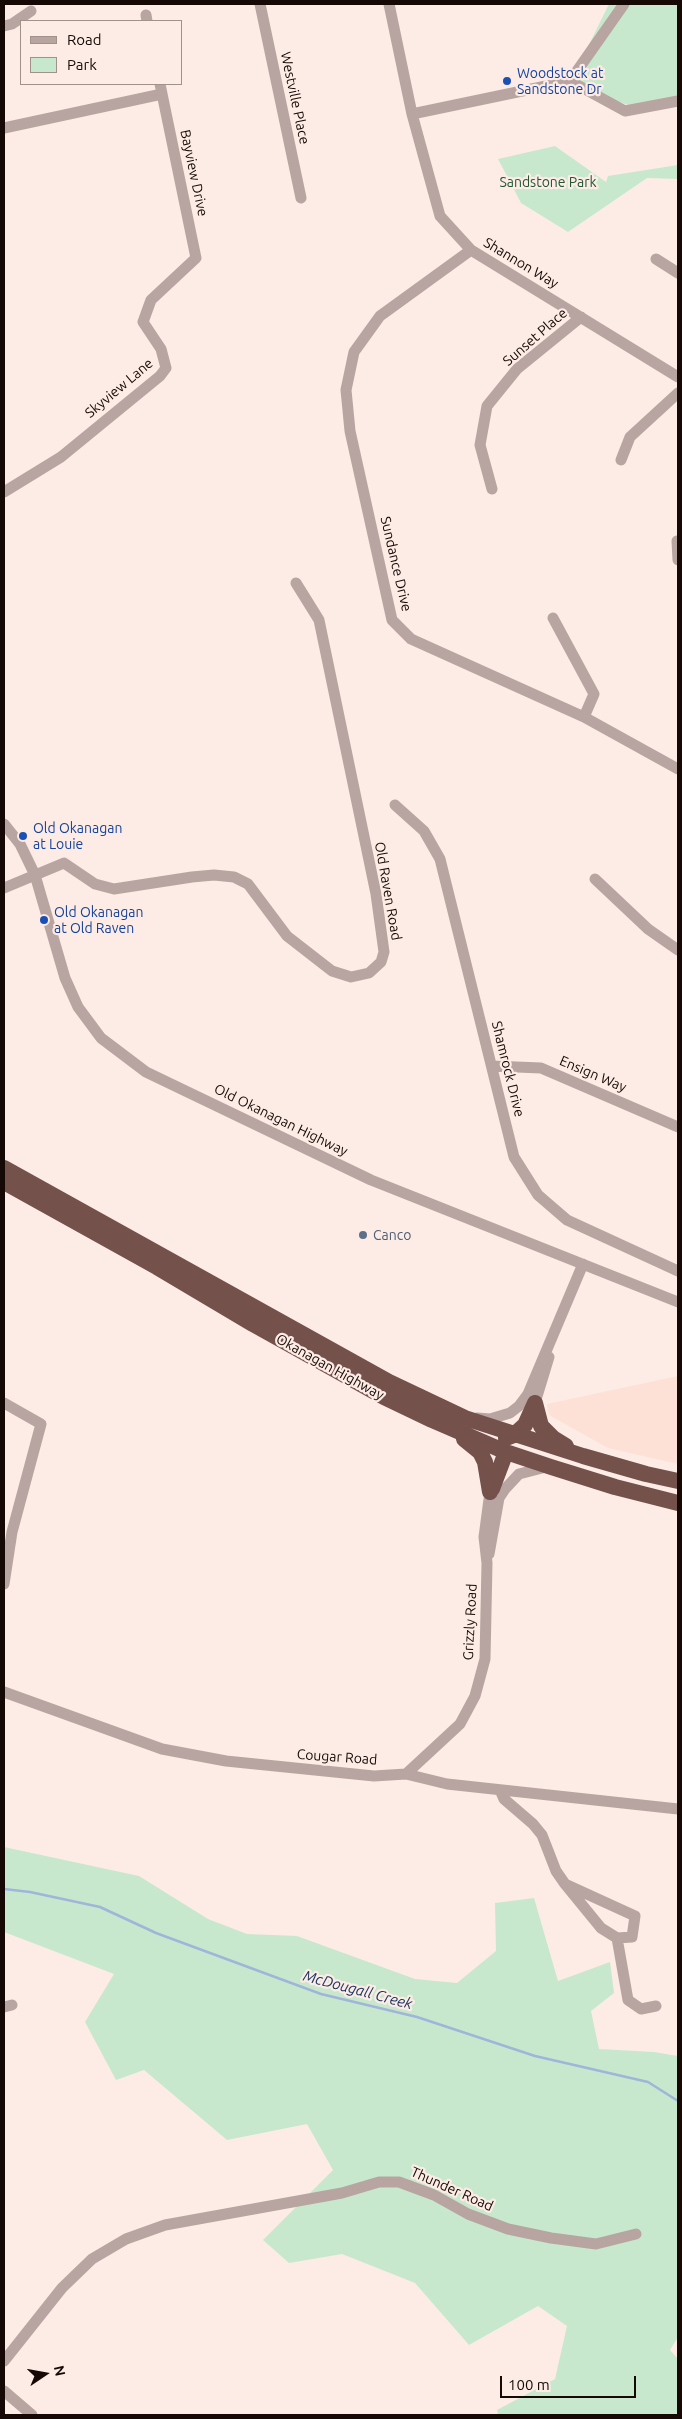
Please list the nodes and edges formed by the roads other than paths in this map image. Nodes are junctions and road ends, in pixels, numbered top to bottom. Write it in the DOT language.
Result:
graph roads {
  1 [pos="260,4"];
  2 [pos="389,4"];
  3 [pos="624,4"];
  4 [pos="31,11"];
  5 [pos="4,26"];
  6 [pos="570,81"];
  7 [pos="161,89"];
  8 [pos="678,101"];
  9 [pos="412,114"];
  10 [pos="4,128"];
  11 [pos="301,198"];
  12 [pos="471,250"];
  13 [pos="196,258"];
  14 [pos="656,259"];
  15 [pos="678,273"];
  16 [pos="581,317"];
  17 [pos="678,377"];
  18 [pos="678,393"];
  19 [pos="621,460"];
  20 [pos="492,489"];
  21 [pos="4,492"];
  22 [pos="677,541"];
  23 [pos="678,560"];
  24 [pos="296,583"];
  25 [pos="553,618"];
  26 [pos="584,716"];
  27 [pos="678,769"];
  28 [pos="395,805"];
  29 [pos="4,824"];
  30 [pos="36,875"];
  31 [pos="595,879"];
  32 [pos="4,888"];
  33 [pos="678,950"];
  34 [pos="492,1066"];
  35 [pos="678,1127"];
  36 [pos="4,1168"];
  37 [pos="4,1182"];
  38 [pos="583,1264"];
  39 [pos="678,1271"];
  40 [pos="678,1302"];
  41 [pos="553,1339"];
  42 [pos="4,1403"];
  43 [pos="535,1403"];
  44 [pos="465,1418"];
  45 [pos="432,1420"];
  46 [pos="514,1435"];
  47 [pos="506,1452"];
  48 [pos="583,1456"];
  49 [pos="551,1467"];
  50 [pos="678,1481"];
  51 [pos="490,1492"];
  52 [pos="678,1502"];
  53 [pos="487,1563"];
  54 [pos="4,1584"];
  55 [pos="4,1692"];
  56 [pos="406,1774"];
  57 [pos="500,1790"];
  58 [pos="678,1809"];
  59 [pos="565,1884"];
  60 [pos="617,1938"];
  61 [pos="656,2006"];
  62 [pos="636,2234"];
  63 [pos="4,2361"];
  64 [pos="4,2391"];
  65 [pos="32,2415"];
  1 -- 11 [label="street, Westville Place"];
  2 -- 9 [label="street, Shannon Way"];
  3 -- 6 [label="street"];
  4 -- 5 [label="street"];
  6 -- 8 [label="street"];
  6 -- 9 [label="street"];
  7 -- 10 [label="street, Bayview Drive"];
  7 -- 13 [label="street, Bayview Drive"];
  9 -- 12 [label="street, Shannon Way"];
  12 -- 16 [label="street, Shannon Way"];
  12 -- 26 [label="street, Sundance Drive"];
  13 -- 21 [label="street, Skyview Lane"];
  14 -- 15 [label="street"];
  16 -- 17 [label="street, Shannon Way"];
  16 -- 20 [label="street, Sunset Place"];
  18 -- 19 [label="street"];
  22 -- 23 [label="street"];
  24 -- 30 [label="street, Old Raven Road"];
  25 -- 26 [label="street"];
  26 -- 27 [label="street, Sundance Drive"];
  28 -- 34 [label="street, Shamrock Drive"];
  29 -- 30 [label="street, Old Okanagan Highway"];
  30 -- 32 [label="street"];
  30 -- 38 [label="street, Old Okanagan Highway"];
  31 -- 33 [label="street"];
  34 -- 35 [label="street, Ensign Way"];
  34 -- 39 [label="street, Shamrock Drive"];
  36 -- 44 [label="highway, Okanagan Highway"];
  37 -- 45 [label="highway, Okanagan Highway"];
  38 -- 40 [label="street, Old Okanagan Highway"];
  38 -- 41 [label="street"];
  41 -- 43 [label="street"];
  41 -- 44 [label="street"];
  42 -- 54 [label="street"];
  43 -- 46 [label="highway"];
  43 -- 48 [label="highway"];
  44 -- 46 [label="highway, Okanagan Highway"];
  45 -- 46 [label="highway"];
  45 -- 47 [label="highway, Okanagan Highway"];
  45 -- 51 [label="highway"];
  46 -- 48 [label="highway, Okanagan Highway"];
  47 -- 48 [label="highway"];
  47 -- 49 [label="highway, Okanagan Highway"];
  47 -- 51 [label="highway"];
  48 -- 50 [label="highway, Okanagan Highway"];
  49 -- 52 [label="highway, Okanagan Highway"];
  49 -- 53 [label="street, Grizzly Road"];
  51 -- 53 [label="street, Grizzly Road"];
  53 -- 56 [label="street, Grizzly Road"];
  55 -- 56 [label="street, Cougar Road"];
  56 -- 57 [label="street, Cougar Road"];
  57 -- 58 [label="street, Cougar Road"];
  57 -- 59 [label="street"];
  59 -- 60 [label="street"];
  59 -- 60 [label="street"];
  60 -- 61 [label="street"];
  62 -- 63 [label="street, Thunder Road"];
  64 -- 65 [label="street"];
}
